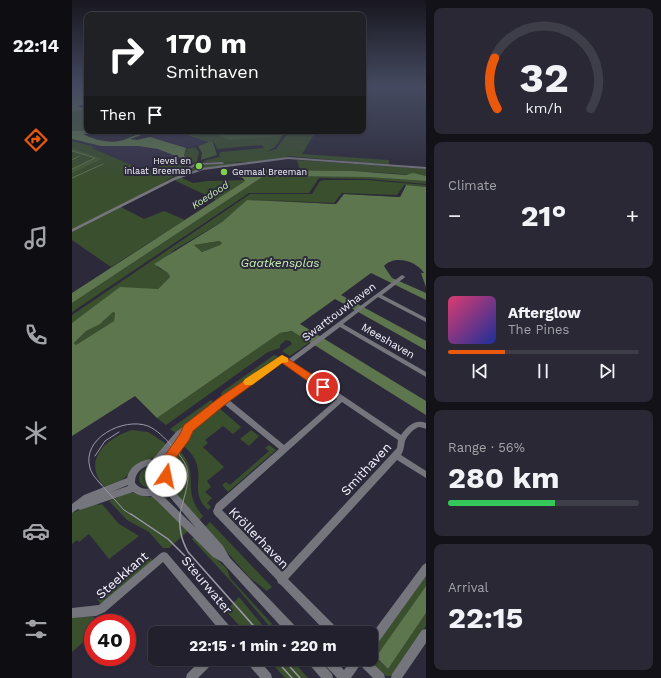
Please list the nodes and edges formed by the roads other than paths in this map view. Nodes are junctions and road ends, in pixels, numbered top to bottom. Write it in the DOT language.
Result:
graph roads {
  1 [pos="426,168"];
  2 [pos="72,231"];
  3 [pos="400,278"];
  4 [pos="378,295"];
  5 [pos="426,320"];
  6 [pos="339,324"];
  7 [pos="288,363"];
  8 [pos="426,375"];
  9 [pos="341,399"];
  10 [pos="224,400"];
  11 [pos="426,426"];
  12 [pos="188,428"];
  13 [pos="402,439"];
  14 [pos="284,450"];
  15 [pos="396,455"];
  16 [pos="154,463"];
  17 [pos="164,469"];
  18 [pos="426,476"];
  19 [pos="131,480"];
  20 [pos="163,484"];
  21 [pos="134,488"];
  22 [pos="152,492"];
  23 [pos="74,508"];
  24 [pos="164,556"];
  25 [pos="226,560"];
  26 [pos="426,568"];
  27 [pos="281,580"];
  28 [pos="72,613"];
  29 [pos="222,626"];
  30 [pos="287,626"];
  31 [pos="327,626"];
  32 [pos="378,633"];
  33 [pos="426,634"];
  34 [pos="203,666"];
  35 [pos="257,666"];
  36 [pos="318,666"];
  37 [pos="333,666"];
  38 [pos="354,666"];
  39 [pos="367,666"];
  40 [pos="192,678"];
  41 [pos="267,678"];
  42 [pos="328,678"];
  43 [pos="344,678"];
  44 [pos="380,678"];
  45 [pos="396,678"];
  1 -- 2 [label="street"];
  3 -- 4 [label="street, Swarttouwhaven"];
  4 -- 5 [label="street"];
  4 -- 6 [label="street, Swarttouwhaven"];
  6 -- 7 [label="street, Swarttouwhaven"];
  6 -- 8 [label="street, Meeshaven"];
  7 -- 9 [label="street, Smithaven"];
  7 -- 10 [label="street"];
  9 -- 13 [label="street, Smithaven"];
  9 -- 14 [label="street, Kröllerhaven"];
  10 -- 12 [label="street"];
  10 -- 14 [label="street"];
  11 -- 13 [label="street"];
  12 -- 16 [label="street"];
  12 -- 17 [label="street"];
  13 -- 15 [label="street, Smithaven"];
  14 -- 27 [label="street, Kröllerhaven"];
  15 -- 18 [label="street"];
  15 -- 27 [label="street, Smithaven"];
  16 -- 17 [label="street"];
  16 -- 19 [label="street"];
  17 -- 20 [label="street"];
  19 -- 21 [label="street"];
  19 -- 23 [label="street"];
  20 -- 22 [label="street"];
  20 -- 25 [label="street"];
  21 -- 22 [label="street"];
  21 -- 23 [label="street"];
  22 -- 25 [label="street"];
  24 -- 28 [label="street, Steekkant"];
  24 -- 29 [label="street, Steurwater"];
  25 -- 30 [label="street"];
  26 -- 32 [label="street"];
  27 -- 31 [label="street, Kröllerhaven"];
  33 -- 45 [label="street"];
  34 -- 40 [label="street"];
  35 -- 41 [label="street"];
  36 -- 42 [label="street"];
  37 -- 43 [label="street"];
  38 -- 43 [label="street"];
  39 -- 44 [label="street"];
}
